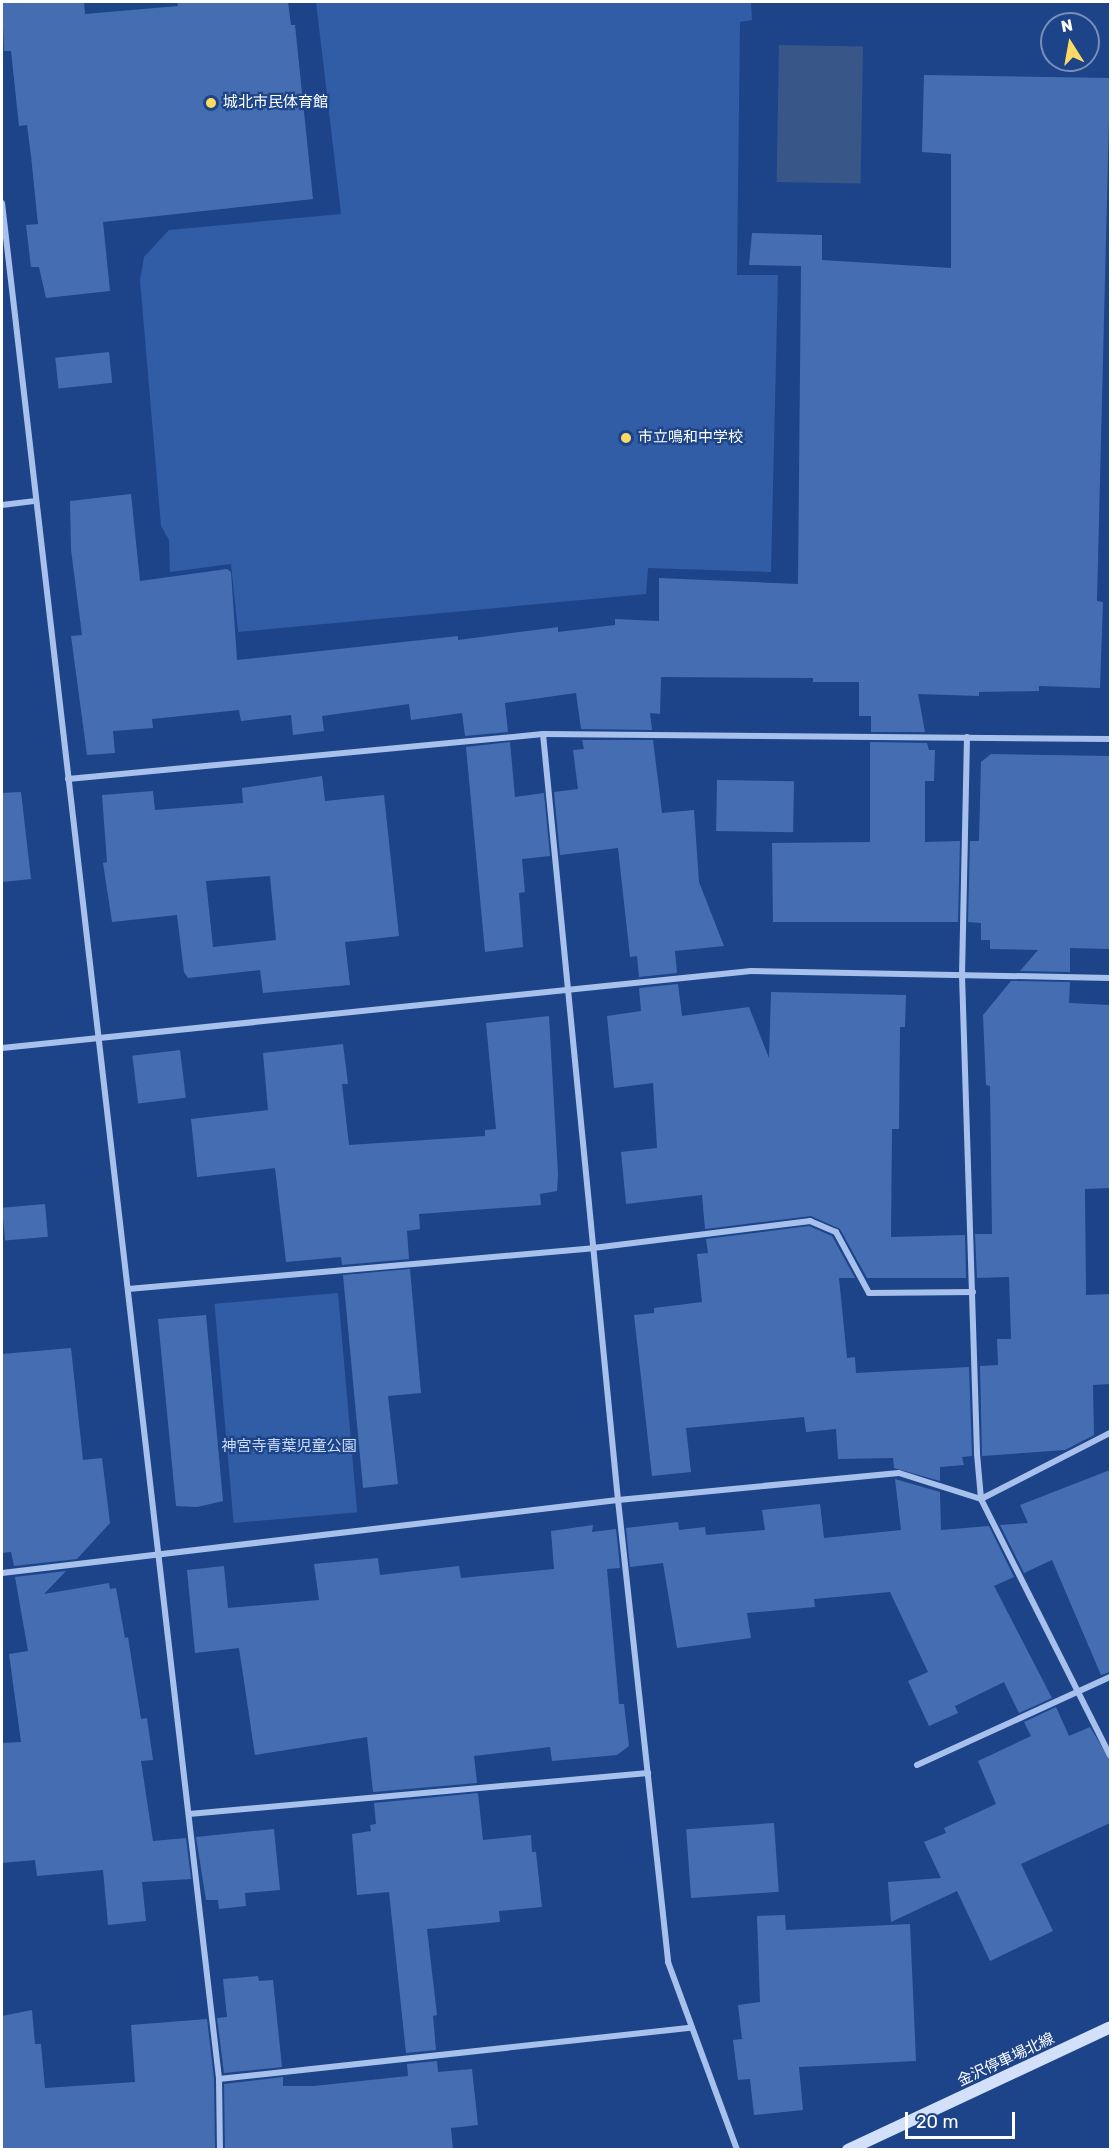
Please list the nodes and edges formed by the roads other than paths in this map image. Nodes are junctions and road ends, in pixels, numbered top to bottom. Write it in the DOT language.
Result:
graph roads {
  1 [pos="2,203"];
  2 [pos="36,501"];
  3 [pos="2,505"];
  4 [pos="543,734"];
  5 [pos="967,736"];
  6 [pos="1110,739"];
  7 [pos="68,779"];
  8 [pos="962,975"];
  9 [pos="1110,978"];
  10 [pos="567,988"];
  11 [pos="99,1039"];
  12 [pos="2,1048"];
  13 [pos="593,1248"];
  14 [pos="128,1289"];
  15 [pos="973,1292"];
  16 [pos="1110,1433"];
  17 [pos="981,1498"];
  18 [pos="618,1500"];
  19 [pos="158,1554"];
  20 [pos="2,1573"];
  21 [pos="1110,1677"];
  22 [pos="1079,1692"];
  23 [pos="1110,1755"];
  24 [pos="917,1765"];
  25 [pos="648,1773"];
  26 [pos="189,1814"];
  27 [pos="1110,2027"];
  28 [pos="690,2028"];
  29 [pos="219,2079"];
  30 [pos="220,2150"];
  31 [pos="737,2150"];
  32 [pos="848,2150"];
  1 -- 2 [label="street"];
  2 -- 3 [label="street"];
  2 -- 7 [label="street"];
  4 -- 5 [label="street"];
  4 -- 7 [label="street"];
  4 -- 10 [label="street"];
  5 -- 6 [label="street"];
  5 -- 8 [label="street"];
  7 -- 11 [label="street"];
  8 -- 9 [label="street"];
  8 -- 10 [label="street"];
  8 -- 15 [label="street"];
  10 -- 11 [label="street"];
  10 -- 13 [label="street"];
  11 -- 12 [label="street"];
  11 -- 14 [label="street"];
  13 -- 14 [label="street"];
  13 -- 15 [label="street"];
  13 -- 18 [label="street"];
  14 -- 19 [label="street"];
  15 -- 17 [label="street"];
  16 -- 17 [label="street"];
  17 -- 18 [label="street"];
  17 -- 22 [label="street"];
  18 -- 19 [label="street"];
  18 -- 25 [label="street"];
  19 -- 20 [label="street"];
  19 -- 26 [label="street"];
  21 -- 22 [label="street"];
  22 -- 23 [label="street"];
  22 -- 24 [label="street"];
  25 -- 26 [label="street"];
  25 -- 28 [label="street"];
  26 -- 29 [label="street"];
  27 -- 32 [label="main road, 金沢停車場北線"];
  28 -- 29 [label="street"];
  28 -- 31 [label="street"];
  29 -- 30 [label="street"];
}
